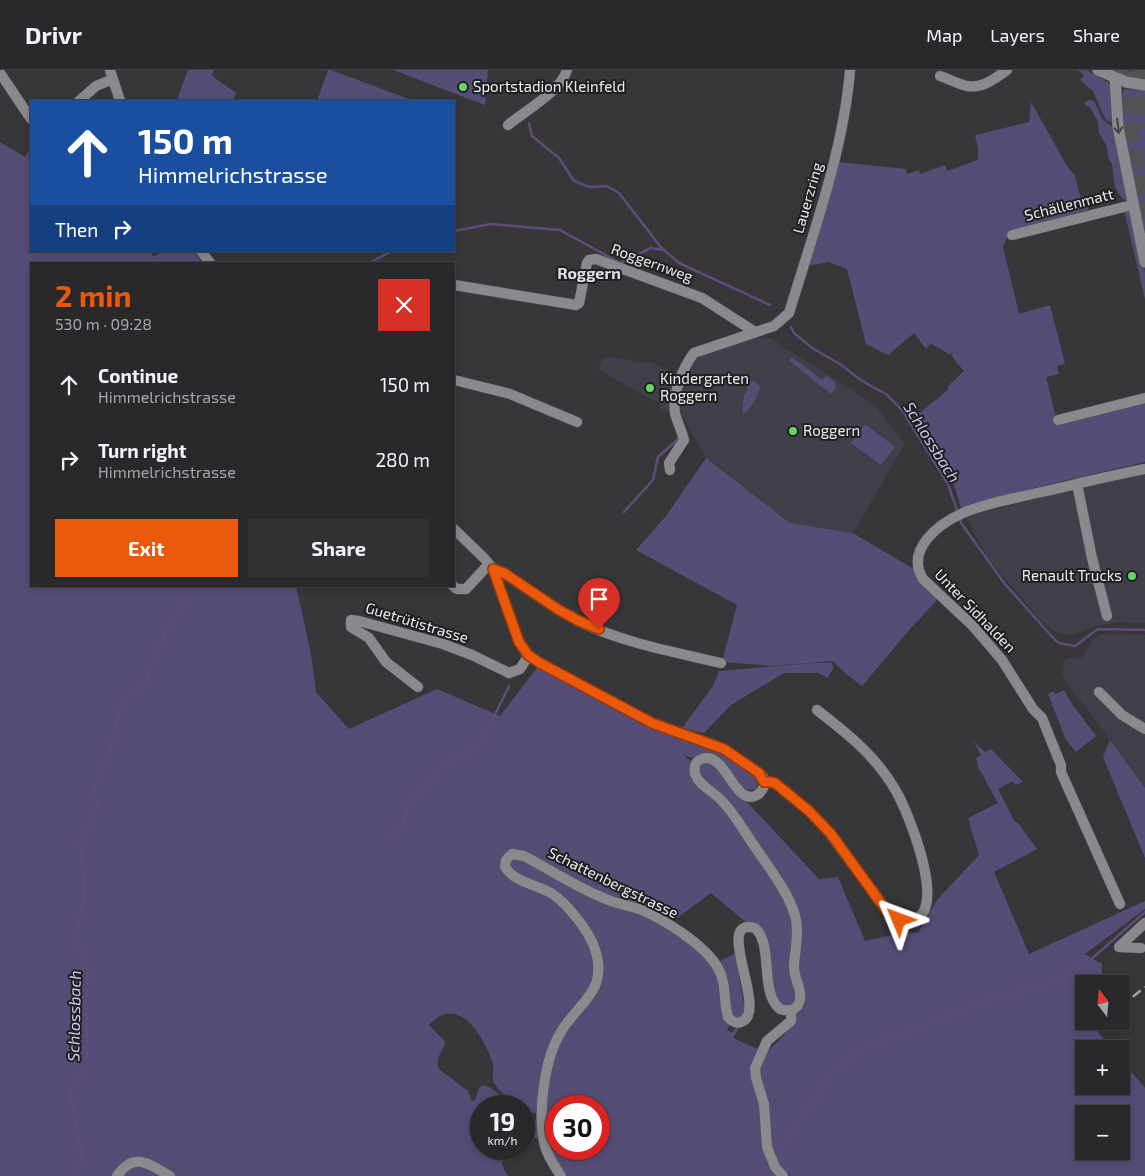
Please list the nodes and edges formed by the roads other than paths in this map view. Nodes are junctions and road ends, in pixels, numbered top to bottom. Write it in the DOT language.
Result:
graph roads {
  1 [pos="567,70"];
  2 [pos="850,70"];
  3 [pos="1007,70"];
  4 [pos="1098,70"];
  5 [pos="0,73"];
  6 [pos="111,74"];
  7 [pos="940,76"];
  8 [pos="1115,78"];
  9 [pos="1145,85"];
  10 [pos="80,100"];
  11 [pos="120,100"];
  12 [pos="30,117"];
  13 [pos="508,125"];
  14 [pos="1132,205"];
  15 [pos="1012,235"];
  16 [pos="202,252"];
  17 [pos="209,262"];
  18 [pos="1145,262"];
  19 [pos="455,285"];
  20 [pos="755,332"];
  21 [pos="455,380"];
  22 [pos="1145,398"];
  23 [pos="1058,420"];
  24 [pos="577,422"];
  25 [pos="1145,469"];
  26 [pos="670,470"];
  27 [pos="1077,484"];
  28 [pos="455,530"];
  29 [pos="491,566"];
  30 [pos="454,587"];
  31 [pos="1107,616"];
  32 [pos="528,655"];
  33 [pos="721,663"];
  34 [pos="418,687"];
  35 [pos="1099,692"];
  36 [pos="817,710"];
  37 [pos="1145,729"];
  38 [pos="764,782"];
  39 [pos="1120,904"];
  40 [pos="1145,923"];
  41 [pos="1141,948"];
  42 [pos="791,1010"];
  43 [pos="118,1176"];
  44 [pos="170,1176"];
  45 [pos="561,1176"];
  46 [pos="783,1176"];
  1 -- 13 [label="street"];
  2 -- 20 [label="street, Lauerzring"];
  3 -- 7 [label="street"];
  4 -- 8 [label="street"];
  5 -- 12 [label="street"];
  6 -- 10 [label="street"];
  6 -- 11 [label="street"];
  8 -- 9 [label="street"];
  8 -- 14 [label="street, one-way"];
  14 -- 15 [label="street, Schällenmatt"];
  14 -- 18 [label="street"];
  16 -- 17 [label="street"];
  19 -- 20 [label="street, Roggernweg"];
  20 -- 26 [label="street"];
  21 -- 24 [label="street"];
  22 -- 23 [label="street"];
  25 -- 27 [label="street, Unter Sidhalden"];
  27 -- 31 [label="street"];
  27 -- 39 [label="street, Unter Sidhalden"];
  28 -- 29 [label="street"];
  29 -- 30 [label="street"];
  29 -- 32 [label="street"];
  29 -- 33 [label="street"];
  32 -- 34 [label="street, Guetrütistrasse"];
  32 -- 38 [label="street"];
  35 -- 37 [label="street"];
  36 -- 38 [label="street"];
  38 -- 42 [label="street"];
  40 -- 41 [label="street"];
  42 -- 45 [label="street, Schattenbergstrasse"];
  42 -- 46 [label="street"];
  43 -- 44 [label="street"];
}
